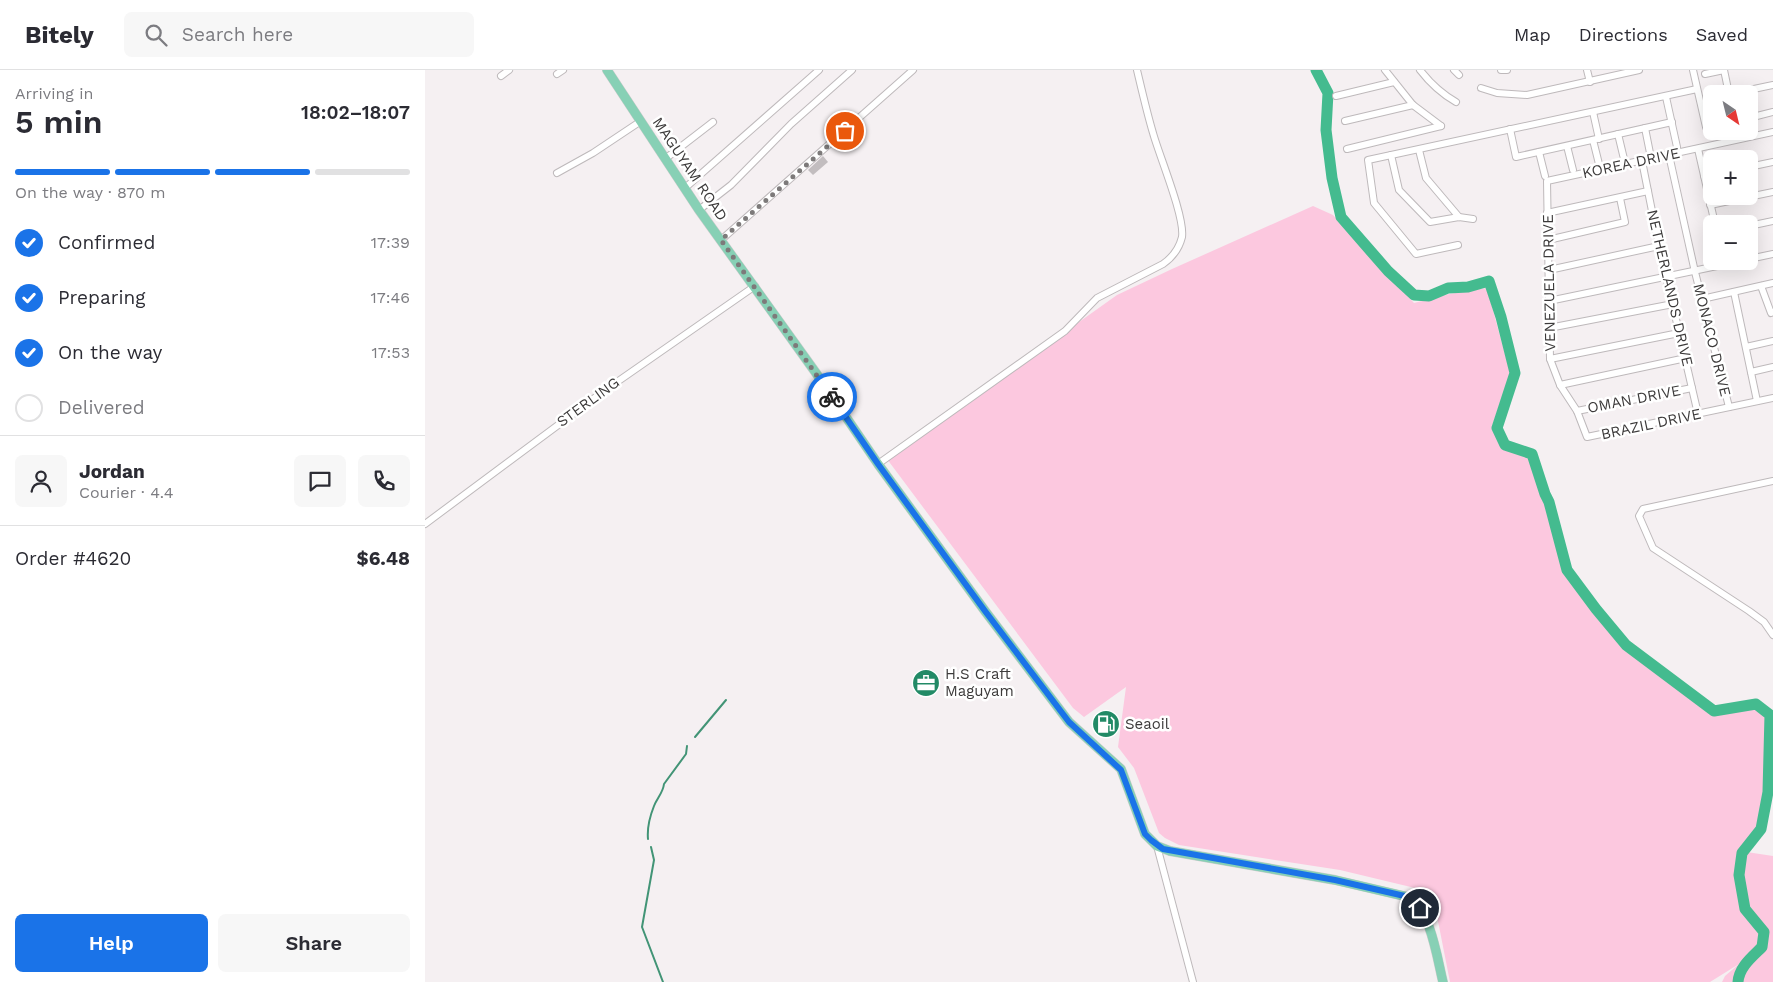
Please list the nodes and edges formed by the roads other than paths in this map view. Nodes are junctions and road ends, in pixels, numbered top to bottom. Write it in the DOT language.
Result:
graph roads {
  1 [pos="509,70"];
  2 [pos="607,70"];
  3 [pos="819,70"];
  4 [pos="852,70"];
  5 [pos="913,70"];
  6 [pos="1137,70"];
  7 [pos="1385,70"];
  8 [pos="1420,70"];
  9 [pos="1501,70"];
  10 [pos="1507,70"];
  11 [pos="1587,70"];
  12 [pos="1639,70"];
  13 [pos="1693,70"];
  14 [pos="1724,70"];
  15 [pos="1705,74"];
  16 [pos="501,76"];
  17 [pos="1394,82"];
  18 [pos="1590,82"];
  19 [pos="1728,85"];
  20 [pos="1773,85"];
  21 [pos="1481,88"];
  22 [pos="1758,88"];
  23 [pos="1697,89"];
  24 [pos="1336,96"];
  25 [pos="1666,97"];
  26 [pos="1456,102"];
  27 [pos="1413,105"];
  28 [pos="1593,112"];
  29 [pos="1773,112"];
  30 [pos="1703,114"];
  31 [pos="1758,116"];
  32 [pos="641,121"];
  33 [pos="1345,121"];
  34 [pos="713,122"];
  35 [pos="1672,122"];
  36 [pos="1645,128"];
  37 [pos="1510,129"];
  38 [pos="1773,132"];
  39 [pos="1618,134"];
  40 [pos="1596,139"];
  41 [pos="1567,146"];
  42 [pos="1677,147"];
  43 [pos="1347,149"];
  44 [pos="1698,149"];
  45 [pos="1419,150"];
  46 [pos="1539,152"];
  47 [pos="1651,153"];
  48 [pos="1391,155"];
  49 [pos="1669,155"];
  50 [pos="665,159"];
  51 [pos="1624,159"];
  52 [pos="1642,161"];
  53 [pos="1773,162"];
  54 [pos="1599,164"];
  55 [pos="1758,165"];
  56 [pos="1573,170"];
  57 [pos="557,172"];
  58 [pos="1703,172"];
  59 [pos="1546,178"];
  60 [pos="685,188"];
  61 [pos="1649,191"];
  62 [pos="1773,192"];
  63 [pos="1758,195"];
  64 [pos="1620,198"];
  65 [pos="1710,205"];
  66 [pos="699,210"];
  67 [pos="1547,213"];
  68 [pos="1713,215"];
  69 [pos="1459,217"];
  70 [pos="1473,219"];
  71 [pos="1773,221"];
  72 [pos="1758,224"];
  73 [pos="721,240"];
  74 [pos="1548,240"];
  75 [pos="1458,246"];
  76 [pos="1659,246"];
  77 [pos="1773,254"];
  78 [pos="1758,258"];
  79 [pos="1703,269"];
  80 [pos="1549,270"];
  81 [pos="1695,272"];
  82 [pos="1667,277"];
  83 [pos="1773,283"];
  84 [pos="755,286"];
  85 [pos="1761,286"];
  86 [pos="1734,292"];
  87 [pos="1702,299"];
  88 [pos="1549,301"];
  89 [pos="1673,304"];
  90 [pos="1773,312"];
  91 [pos="1549,328"];
  92 [pos="1679,333"];
  93 [pos="1773,341"];
  94 [pos="1746,346"];
  95 [pos="1686,358"];
  96 [pos="1550,359"];
  97 [pos="1773,367"];
  98 [pos="1751,372"];
  99 [pos="1560,385"];
  100 [pos="1692,388"];
  101 [pos="1773,398"];
  102 [pos="1757,401"];
  103 [pos="1729,408"];
  104 [pos="1577,411"];
  105 [pos="1698,414"];
  106 [pos="1587,437"];
  107 [pos="878,464"];
  108 [pos="1773,481"];
  109 [pos="425,524"];
  110 [pos="1773,636"];
  111 [pos="1157,846"];
  112 [pos="1193,982"];
  113 [pos="1443,982"];
  1 -- 16 [label="street"];
  2 -- 32 [label="main road, MAGUYAM ROAD"];
  3 -- 60 [label="street"];
  4 -- 66 [label="street"];
  5 -- 73 [label="street"];
  6 -- 107 [label="street"];
  7 -- 17 [label="street"];
  8 -- 26 [label="street"];
  9 -- 10 [label="street"];
  11 -- 18 [label="street"];
  12 -- 18 [label="street"];
  13 -- 23 [label="street"];
  14 -- 15 [label="street"];
  14 -- 19 [label="street"];
  17 -- 24 [label="street"];
  17 -- 27 [label="street"];
  18 -- 21 [label="street"];
  20 -- 22 [label="street"];
  23 -- 25 [label="street"];
  23 -- 30 [label="street"];
  25 -- 28 [label="street"];
  25 -- 35 [label="street"];
  27 -- 33 [label="street"];
  27 -- 43 [label="street"];
  28 -- 37 [label="street"];
  28 -- 40 [label="street"];
  29 -- 31 [label="street"];
  32 -- 50 [label="main road, MAGUYAM ROAD"];
  32 -- 57 [label="street"];
  34 -- 50 [label="street"];
  35 -- 36 [label="street"];
  35 -- 42 [label="street"];
  36 -- 39 [label="street"];
  36 -- 47 [label="street"];
  37 -- 45 [label="street"];
  37 -- 46 [label="street"];
  38 -- 44 [label="street, KOREA DRIVE"];
  39 -- 40 [label="street"];
  39 -- 51 [label="street"];
  40 -- 41 [label="street"];
  40 -- 54 [label="street"];
  41 -- 46 [label="street"];
  41 -- 56 [label="street"];
  44 -- 49 [label="street, KOREA DRIVE"];
  44 -- 58 [label="street"];
  45 -- 48 [label="street"];
  45 -- 69 [label="street"];
  46 -- 59 [label="street, VENEZUELA DRIVE"];
  48 -- 69 [label="street"];
  48 -- 75 [label="street"];
  49 -- 52 [label="street, KOREA DRIVE"];
  49 -- 81 [label="street, MONACO DRIVE"];
  50 -- 60 [label="main road, MAGUYAM ROAD"];
  52 -- 59 [label="street, KOREA DRIVE"];
  52 -- 61 [label="street, NETHERLANDS DRIVE"];
  53 -- 55 [label="street"];
  59 -- 67 [label="street, VENEZUELA DRIVE"];
  60 -- 66 [label="main road, MAGUYAM ROAD"];
  61 -- 64 [label="street"];
  61 -- 76 [label="street, NETHERLANDS DRIVE"];
  62 -- 63 [label="street"];
  64 -- 67 [label="street"];
  64 -- 74 [label="street"];
  65 -- 68 [label="street"];
  66 -- 73 [label="main road, MAGUYAM ROAD"];
  67 -- 74 [label="street, VENEZUELA DRIVE"];
  69 -- 70 [label="street"];
  71 -- 72 [label="street"];
  73 -- 84 [label="main road, MAGUYAM ROAD"];
  74 -- 80 [label="street, VENEZUELA DRIVE"];
  76 -- 80 [label="street"];
  76 -- 82 [label="street, NETHERLANDS DRIVE"];
  77 -- 78 [label="street"];
  79 -- 81 [label="street"];
  80 -- 88 [label="street, VENEZUELA DRIVE"];
  81 -- 82 [label="street"];
  81 -- 87 [label="street, MONACO DRIVE"];
  82 -- 88 [label="street"];
  82 -- 89 [label="street, NETHERLANDS DRIVE"];
  83 -- 85 [label="street"];
  84 -- 107 [label="main road, MAGUYAM ROAD"];
  84 -- 109 [label="street, STERLING"];
  85 -- 86 [label="street"];
  85 -- 90 [label="street"];
  86 -- 87 [label="street"];
  86 -- 94 [label="street"];
  87 -- 103 [label="street, MONACO DRIVE"];
  88 -- 91 [label="street, VENEZUELA DRIVE"];
  89 -- 91 [label="street"];
  89 -- 92 [label="street, NETHERLANDS DRIVE"];
  91 -- 96 [label="street, VENEZUELA DRIVE"];
  92 -- 95 [label="street, NETHERLANDS DRIVE"];
  92 -- 96 [label="street"];
  93 -- 94 [label="street"];
  94 -- 98 [label="street"];
  95 -- 99 [label="street"];
  95 -- 100 [label="street, NETHERLANDS DRIVE"];
  96 -- 99 [label="street, VENEZUELA DRIVE"];
  97 -- 98 [label="street"];
  98 -- 102 [label="street"];
  99 -- 104 [label="street, VENEZUELA DRIVE"];
  100 -- 104 [label="street, OMAN DRIVE"];
  100 -- 105 [label="street, NETHERLANDS DRIVE"];
  101 -- 102 [label="street, BRAZIL DRIVE"];
  102 -- 103 [label="street, BRAZIL DRIVE"];
  103 -- 105 [label="street, BRAZIL DRIVE"];
  104 -- 106 [label="street, VENEZUELA DRIVE"];
  105 -- 106 [label="street, BRAZIL DRIVE"];
  107 -- 111 [label="main road, MAGUYAM ROAD"];
  108 -- 110 [label="street"];
  111 -- 112 [label="street"];
  111 -- 113 [label="main road"];
}
